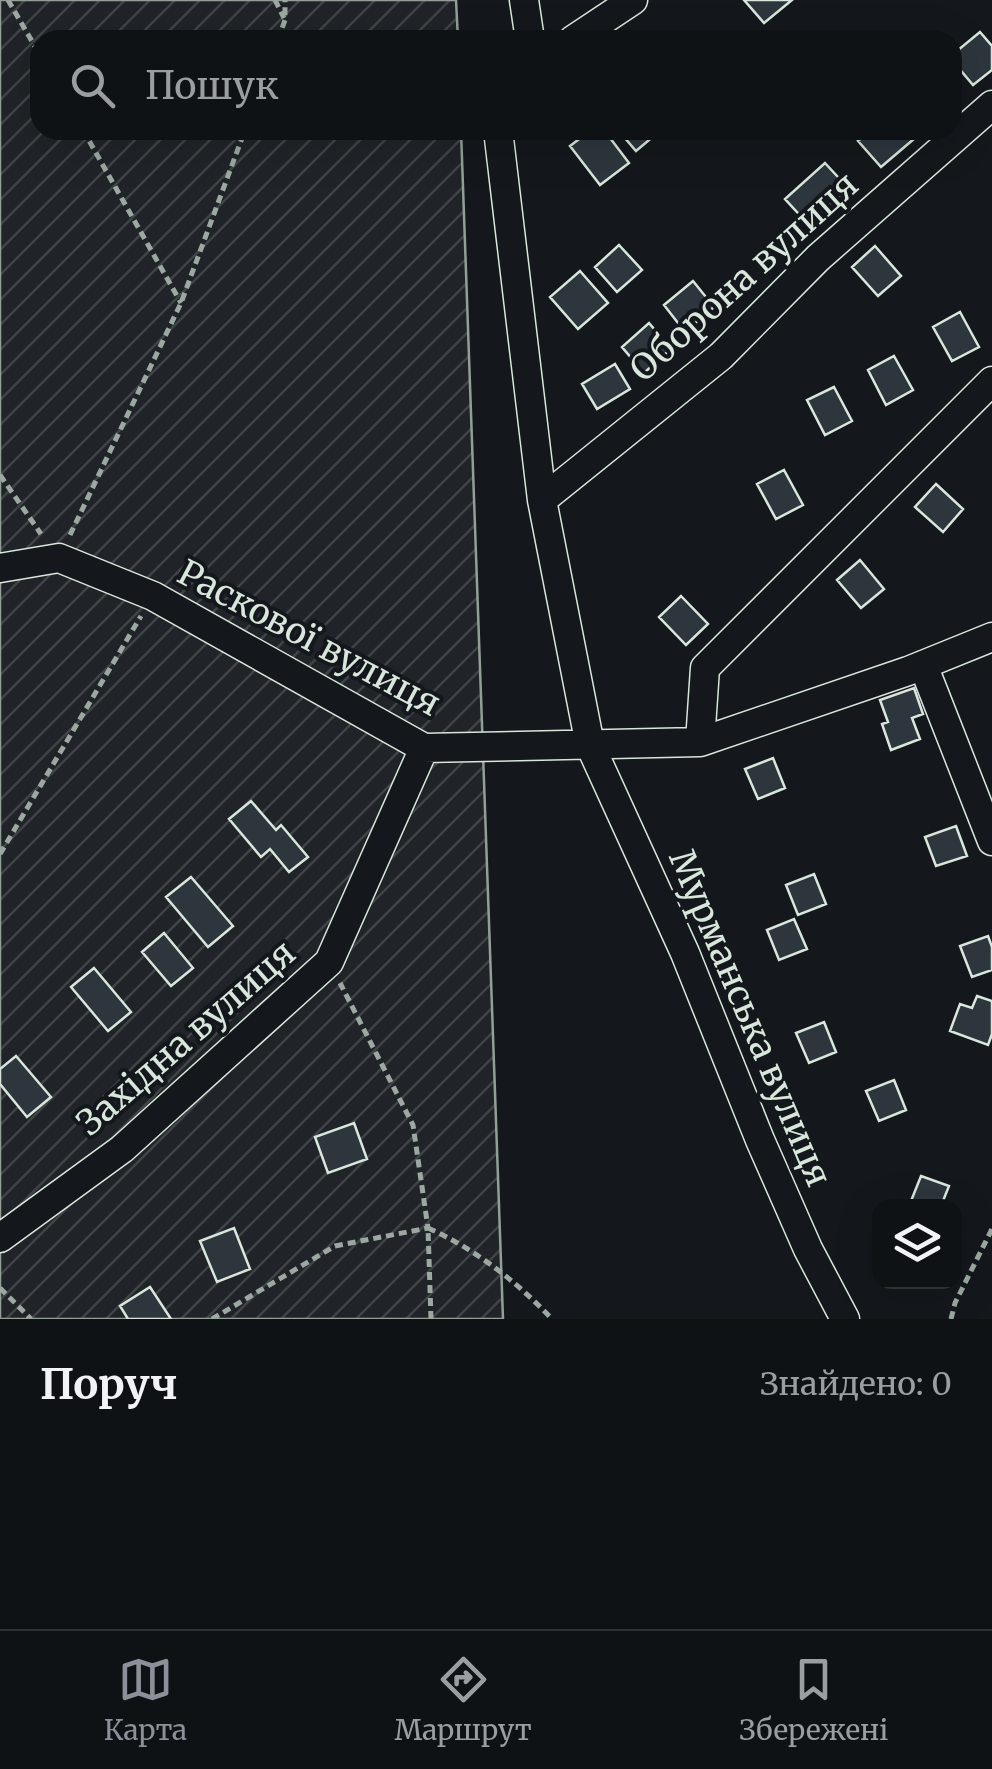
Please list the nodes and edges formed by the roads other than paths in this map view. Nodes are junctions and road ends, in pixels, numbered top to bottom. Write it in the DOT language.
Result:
graph roads {
  1 [pos="524,0"];
  2 [pos="633,0"];
  3 [pos="528,30"];
  4 [pos="588,30"];
  5 [pos="992,105"];
  6 [pos="962,131"];
  7 [pos="499,140"];
  8 [pos="952,140"];
  9 [pos="992,381"];
  10 [pos="542,500"];
  11 [pos="0,568"];
  12 [pos="992,637"];
  13 [pos="923,665"];
  14 [pos="700,742"];
  15 [pos="590,745"];
  16 [pos="424,748"];
  17 [pos="992,841"];
  18 [pos="0,1238"];
  19 [pos="845,1319"];
  1 -- 3 [label="street"];
  2 -- 4 [label="street"];
  5 -- 6 [label="street, Оборона вулиця"];
  7 -- 10 [label="street, Мурманська вулиця"];
  8 -- 10 [label="street, Оборона вулиця"];
  9 -- 14 [label="street"];
  10 -- 15 [label="street, Мурманська вулиця"];
  11 -- 16 [label="street, Раскової вулиця"];
  12 -- 13 [label="street, Раскової вулиця"];
  13 -- 14 [label="street, Раскової вулиця"];
  13 -- 17 [label="street"];
  14 -- 15 [label="street, Раскової вулиця"];
  15 -- 16 [label="street, Раскової вулиця"];
  15 -- 19 [label="street, Мурманська вулиця"];
  16 -- 18 [label="street, Західна вулиця"];
}
